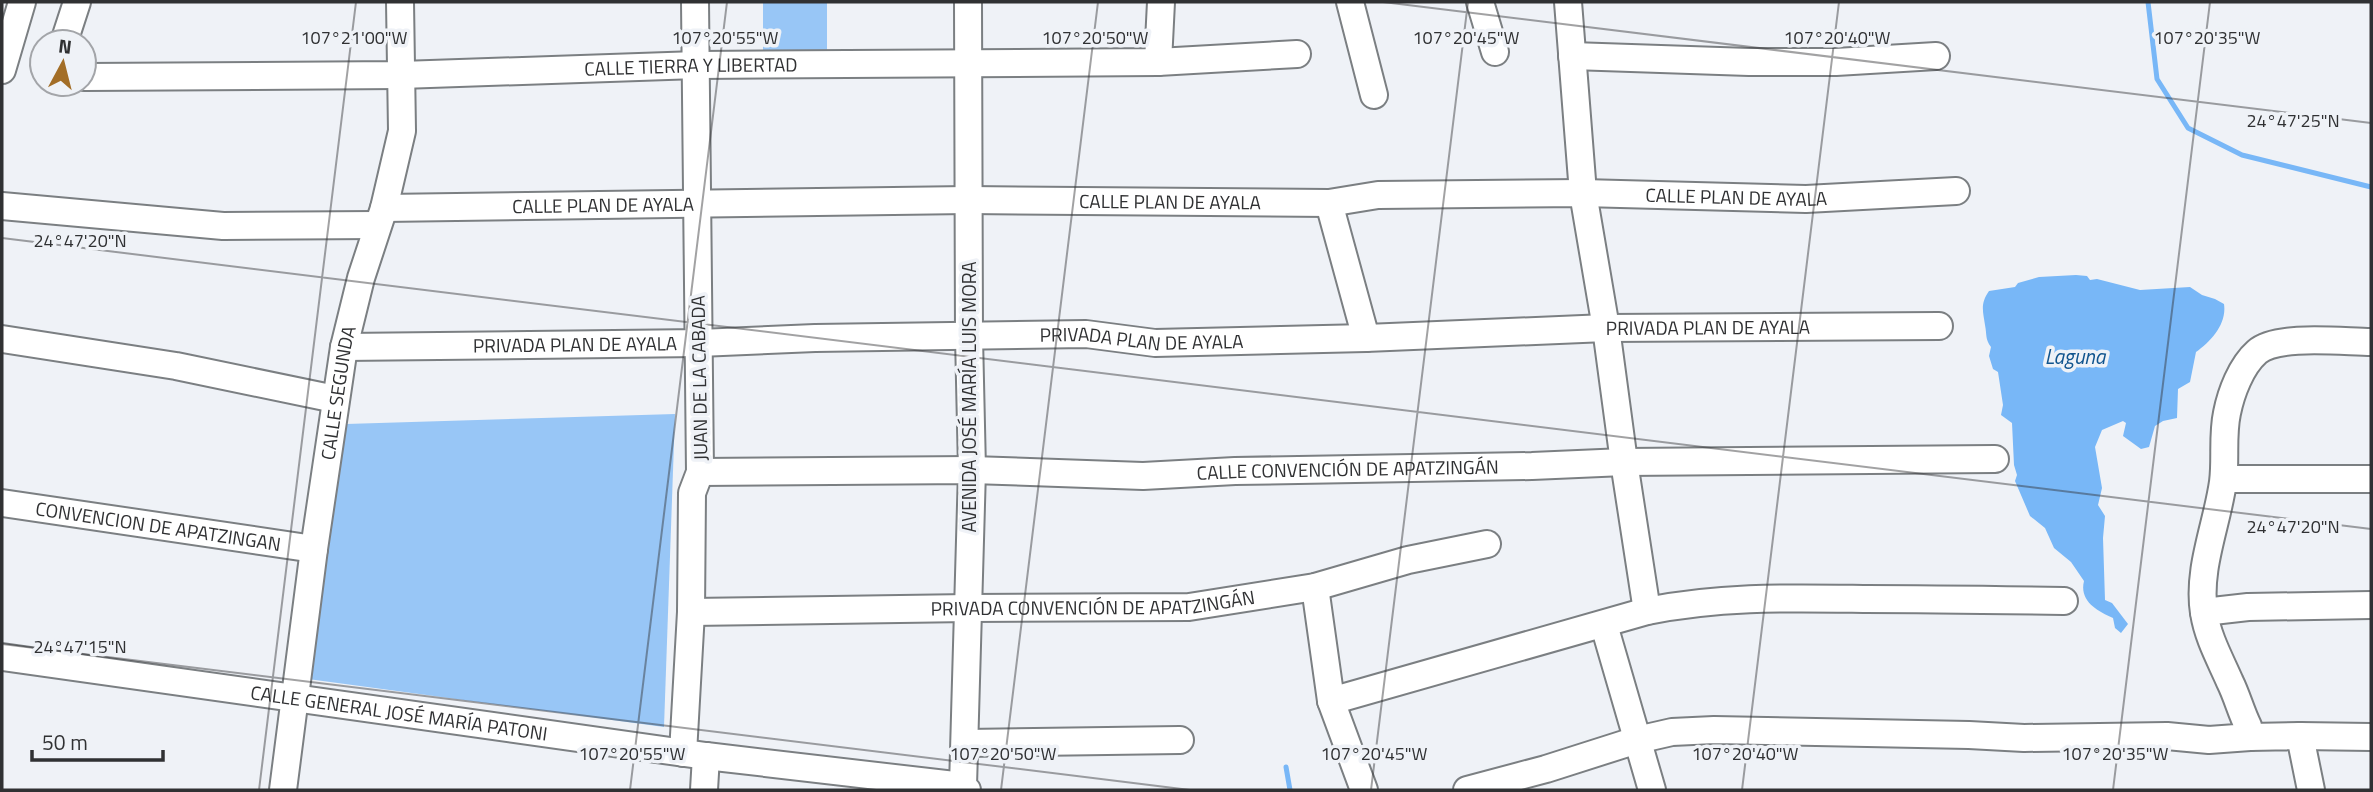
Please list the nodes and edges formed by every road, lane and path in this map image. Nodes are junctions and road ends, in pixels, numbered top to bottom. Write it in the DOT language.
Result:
graph roads {
  1 [pos="22,2"];
  2 [pos="78,2"];
  3 [pos="400,2"];
  4 [pos="695,2"];
  5 [pos="968,2"];
  6 [pos="1161,2"];
  7 [pos="1350,2"];
  8 [pos="1479,2"];
  9 [pos="1567,2"];
  10 [pos="69,28"];
  11 [pos="1495,52"];
  12 [pos="1297,54"];
  13 [pos="1572,56"];
  14 [pos="1936,56"];
  15 [pos="968,62"];
  16 [pos="1158,62"];
  17 [pos="697,65"];
  18 [pos="2,70"];
  19 [pos="401,75"];
  20 [pos="98,77"];
  21 [pos="1374,95"];
  22 [pos="1956,191"];
  23 [pos="1583,193"];
  24 [pos="968,200"];
  25 [pos="696,203"];
  26 [pos="1329,203"];
  27 [pos="2,206"];
  28 [pos="381,216"];
  29 [pos="1939,326"];
  30 [pos="1606,328"];
  31 [pos="969,337"];
  32 [pos="1366,338"];
  33 [pos="2,339"];
  34 [pos="2371,342"];
  35 [pos="699,344"];
  36 [pos="344,347"];
  37 [pos="335,399"];
  38 [pos="1995,459"];
  39 [pos="1623,462"];
  40 [pos="972,471"];
  41 [pos="700,472"];
  42 [pos="2224,479"];
  43 [pos="2371,479"];
  44 [pos="2,503"];
  45 [pos="1487,544"];
  46 [pos="314,549"];
  47 [pos="1315,587"];
  48 [pos="2064,601"];
  49 [pos="2371,605"];
  50 [pos="969,608"];
  51 [pos="1647,611"];
  52 [pos="691,612"];
  53 [pos="2204,612"];
  54 [pos="1604,625"];
  55 [pos="2,657"];
  56 [pos="295,698"];
  57 [pos="1331,701"];
  58 [pos="2300,736"];
  59 [pos="2249,737"];
  60 [pos="2371,737"];
  61 [pos="1180,740"];
  62 [pos="1637,740"];
  63 [pos="966,743"];
  64 [pos="695,754"];
  65 [pos="965,788"];
  66 [pos="282,790"];
  67 [pos="704,790"];
  68 [pos="1364,790"];
  69 [pos="1467,790"];
  70 [pos="1653,790"];
  71 [pos="2311,790"];
  1 -- 18 [label="street"];
  2 -- 10 [label="street"];
  3 -- 19 [label="street, CALLE SEGUNDA"];
  4 -- 17 [label="street, JUAN DE LA CABADA"];
  5 -- 15 [label="street, AVENIDA JOSÉ MARÍA LUIS MORA"];
  6 -- 16 [label="street"];
  7 -- 21 [label="street"];
  8 -- 11 [label="street"];
  9 -- 13 [label="street"];
  12 -- 16 [label="street, CALLE TIERRA Y LIBERTAD"];
  13 -- 14 [label="street"];
  13 -- 23 [label="street"];
  15 -- 16 [label="street, CALLE TIERRA Y LIBERTAD"];
  15 -- 17 [label="street, CALLE TIERRA Y LIBERTAD"];
  15 -- 24 [label="street, AVENIDA JOSÉ MARÍA LUIS MORA"];
  17 -- 19 [label="street, CALLE TIERRA Y LIBERTAD"];
  17 -- 25 [label="street, JUAN DE LA CABADA"];
  19 -- 20 [label="street, CALLE TIERRA Y LIBERTAD"];
  19 -- 28 [label="street, CALLE SEGUNDA"];
  22 -- 23 [label="street, CALLE PLAN DE AYALA"];
  23 -- 26 [label="street, CALLE PLAN DE AYALA"];
  23 -- 30 [label="street"];
  24 -- 25 [label="street, CALLE PLAN DE AYALA"];
  24 -- 26 [label="street, CALLE PLAN DE AYALA"];
  24 -- 31 [label="street, AVENIDA JOSÉ MARÍA LUIS MORA"];
  25 -- 28 [label="street, CALLE PLAN DE AYALA"];
  25 -- 35 [label="street, JUAN DE LA CABADA"];
  26 -- 32 [label="street"];
  27 -- 28 [label="street, CALLE PLAN DE AYALA"];
  28 -- 36 [label="street, CALLE SEGUNDA"];
  29 -- 30 [label="street, PRIVADA PLAN DE AYALA"];
  30 -- 32 [label="street, PRIVADA PLAN DE AYALA"];
  30 -- 39 [label="street"];
  31 -- 32 [label="street, PRIVADA PLAN DE AYALA"];
  31 -- 35 [label="street, PRIVADA PLAN DE AYALA"];
  31 -- 40 [label="street, AVENIDA JOSÉ MARÍA LUIS MORA"];
  33 -- 37 [label="street"];
  34 -- 42 [label="street"];
  35 -- 36 [label="street, PRIVADA PLAN DE AYALA"];
  35 -- 41 [label="street, JUAN DE LA CABADA"];
  36 -- 37 [label="street, CALLE SEGUNDA"];
  37 -- 46 [label="street, CALLE SEGUNDA"];
  38 -- 39 [label="street, CALLE CONVENCIÓN DE APATZINGÁN"];
  39 -- 40 [label="street, CALLE CONVENCIÓN DE APATZINGÁN"];
  39 -- 51 [label="street"];
  40 -- 41 [label="street, CALLE CONVENCIÓN DE APATZINGÁN"];
  40 -- 50 [label="street, AVENIDA JOSÉ MARÍA LUIS MORA"];
  41 -- 52 [label="street, JUAN DE LA CABADA"];
  42 -- 43 [label="street"];
  42 -- 53 [label="street"];
  44 -- 46 [label="street, CONVENCION DE APATZINGAN"];
  45 -- 47 [label="street, PRIVADA CONVENCIÓN DE APATZINGÁN"];
  46 -- 56 [label="street, CALLE SEGUNDA"];
  47 -- 50 [label="street, PRIVADA CONVENCIÓN DE APATZINGÁN"];
  47 -- 57 [label="street"];
  48 -- 51 [label="street"];
  49 -- 53 [label="street"];
  50 -- 52 [label="street, PRIVADA CONVENCIÓN DE APATZINGÁN"];
  50 -- 63 [label="street, AVENIDA JOSÉ MARÍA LUIS MORA"];
  51 -- 54 [label="street"];
  52 -- 64 [label="street, JUAN DE LA CABADA"];
  53 -- 59 [label="street"];
  54 -- 57 [label="street"];
  54 -- 62 [label="street"];
  55 -- 56 [label="street, CALLE GENERAL JOSÉ MARÍA PATONI"];
  56 -- 64 [label="street, CALLE GENERAL JOSÉ MARÍA PATONI"];
  56 -- 66 [label="street, CALLE SEGUNDA"];
  57 -- 68 [label="street"];
  58 -- 59 [label="street"];
  58 -- 60 [label="street"];
  58 -- 71 [label="street"];
  59 -- 62 [label="street"];
  61 -- 63 [label="street"];
  62 -- 69 [label="street"];
  62 -- 70 [label="street"];
  63 -- 65 [label="street, AVENIDA JOSÉ MARÍA LUIS MORA"];
  64 -- 65 [label="street, CALLE GENERAL JOSÉ MARÍA PATONI"];
  64 -- 67 [label="street, JUAN DE LA CABADA"];
}
